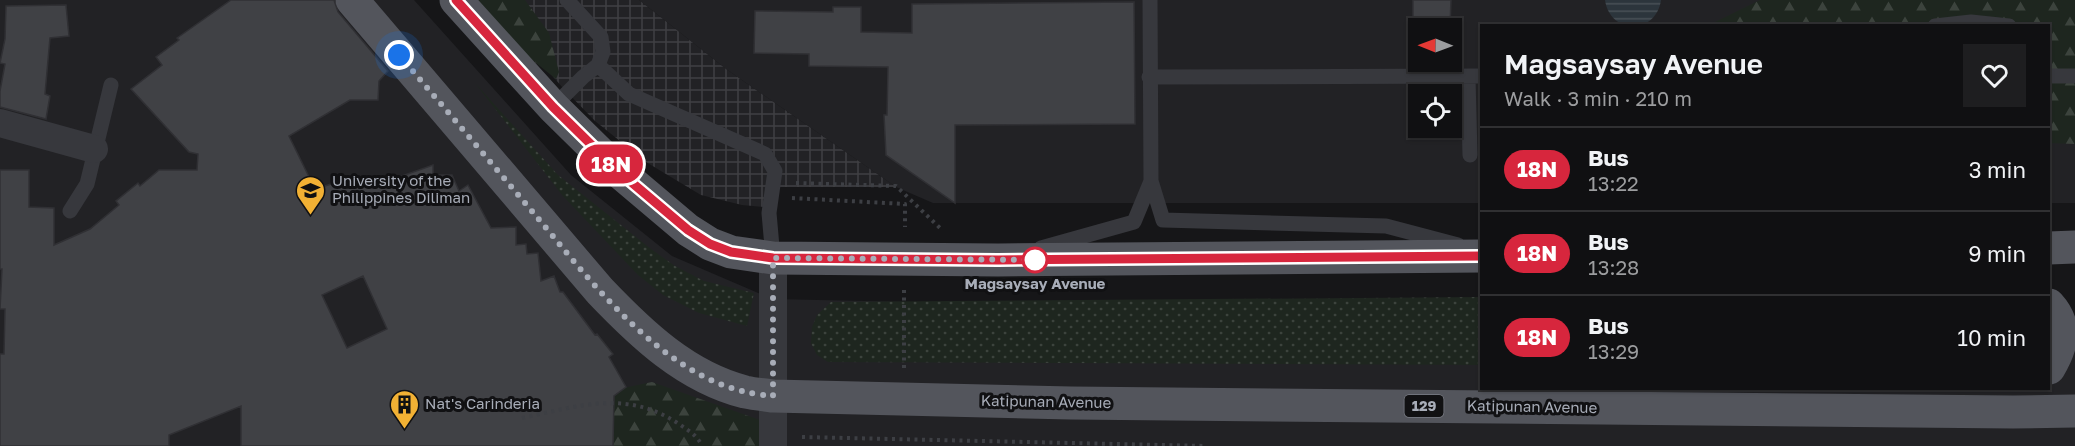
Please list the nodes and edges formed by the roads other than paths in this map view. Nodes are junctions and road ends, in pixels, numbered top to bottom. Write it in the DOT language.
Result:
graph roads {
  1 [pos="352,0"];
  2 [pos="456,0"];
  3 [pos="567,0"];
  4 [pos="1150,0"];
  5 [pos="1953,24"];
  6 [pos="1990,24"];
  7 [pos="598,65"];
  8 [pos="1475,76"];
  9 [pos="2050,76"];
  10 [pos="2075,76"];
  11 [pos="1149,77"];
  12 [pos="111,85"];
  13 [pos="553,107"];
  14 [pos="0,123"];
  15 [pos="94,150"];
  16 [pos="1470,155"];
  17 [pos="1151,181"];
  18 [pos="70,211"];
  19 [pos="2050,248"];
  20 [pos="2075,248"];
  21 [pos="1480,250"];
  22 [pos="1480,256"];
  23 [pos="773,258"];
  24 [pos="985,260"];
  25 [pos="2050,306"];
  26 [pos="2050,366"];
  27 [pos="773,396"];
  28 [pos="2023,400"];
  29 [pos="2075,411"];
  30 [pos="772,441"];
  1 -- 27 [label="main road, 129"];
  2 -- 13 [label="main road"];
  3 -- 7 [label="lane"];
  4 -- 11 [label="lane"];
  5 -- 6 [label="lane"];
  7 -- 13 [label="lane"];
  7 -- 23 [label="lane"];
  8 -- 11 [label="lane"];
  8 -- 16 [label="lane"];
  9 -- 10 [label="lane"];
  11 -- 17 [label="lane"];
  12 -- 15 [label="lane"];
  13 -- 23 [label="main road"];
  14 -- 15 [label="street"];
  15 -- 18 [label="lane"];
  17 -- 21 [label="lane"];
  17 -- 24 [label="lane"];
  19 -- 20 [label="main road"];
  22 -- 24 [label="main road"];
  23 -- 24 [label="main road"];
  23 -- 27 [label="street"];
  25 -- 26 [label="main road"];
  27 -- 28 [label="main road, Katipunan Avenue / 129"];
  27 -- 30 [label="street"];
  28 -- 29 [label="main road, Katipunan Avenue / 129"];
}
